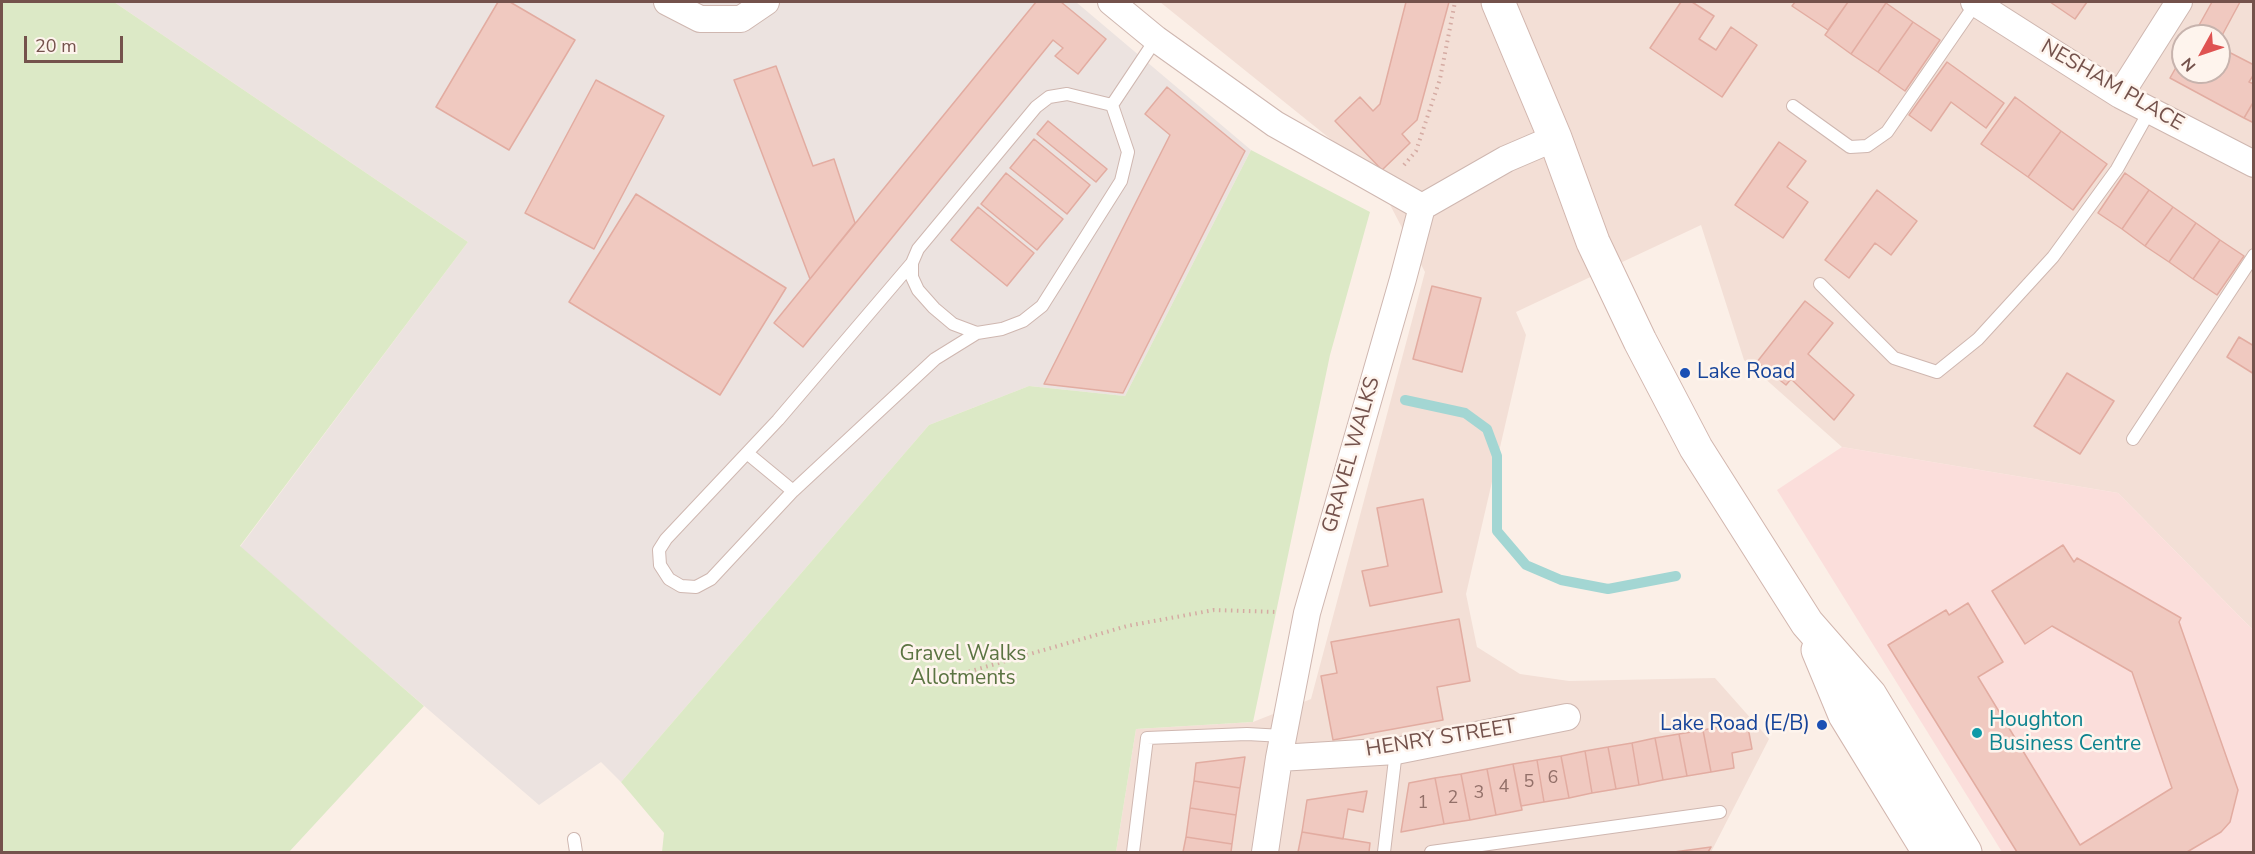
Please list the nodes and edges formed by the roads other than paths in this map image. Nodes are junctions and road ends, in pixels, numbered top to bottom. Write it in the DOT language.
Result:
graph roads {
  1 [pos="667,2"];
  2 [pos="766,2"];
  3 [pos="1111,2"];
  4 [pos="1498,2"];
  5 [pos="1975,2"];
  6 [pos="2179,2"];
  7 [pos="1156,39"];
  8 [pos="2120,95"];
  9 [pos="1112,105"];
  10 [pos="1793,106"];
  11 [pos="2150,110"];
  12 [pos="1555,138"];
  13 [pos="2253,164"];
  14 [pos="1422,207"];
  15 [pos="2253,255"];
  16 [pos="912,263"];
  17 [pos="1820,284"];
  18 [pos="977,333"];
  19 [pos="2133,439"];
  20 [pos="747,453"];
  21 [pos="793,491"];
  22 [pos="1807,623"];
  23 [pos="1567,717"];
  24 [pos="1281,747"];
  25 [pos="1396,751"];
  26 [pos="1720,812"];
  27 [pos="574,839"];
  28 [pos="576,852"];
  29 [pos="1133,852"];
  30 [pos="1265,852"];
  31 [pos="1384,852"];
  32 [pos="1431,852"];
  33 [pos="1929,852"];
  34 [pos="1965,852"];
  1 -- 2 [label="street"];
  3 -- 7 [label="street"];
  4 -- 12 [label="main road"];
  5 -- 8 [label="street, NESHAM PLACE"];
  5 -- 10 [label="lane"];
  6 -- 8 [label="street"];
  7 -- 9 [label="lane"];
  7 -- 14 [label="street"];
  8 -- 11 [label="street, NESHAM PLACE"];
  9 -- 16 [label="lane"];
  9 -- 18 [label="lane"];
  11 -- 13 [label="street, NESHAM PLACE"];
  11 -- 17 [label="lane"];
  12 -- 14 [label="street"];
  12 -- 22 [label="main road"];
  14 -- 24 [label="street, GRAVEL WALKS"];
  15 -- 19 [label="lane"];
  16 -- 18 [label="lane"];
  16 -- 20 [label="lane"];
  18 -- 21 [label="lane"];
  20 -- 21 [label="lane"];
  20 -- 21 [label="lane"];
  22 -- 33 [label="main road"];
  22 -- 34 [label="main road"];
  23 -- 25 [label="street, HENRY STREET"];
  24 -- 25 [label="street, HENRY STREET"];
  24 -- 29 [label="lane"];
  24 -- 30 [label="street, GRAVEL WALKS"];
  25 -- 31 [label="lane"];
  26 -- 32 [label="lane"];
  27 -- 28 [label="lane"];
}
